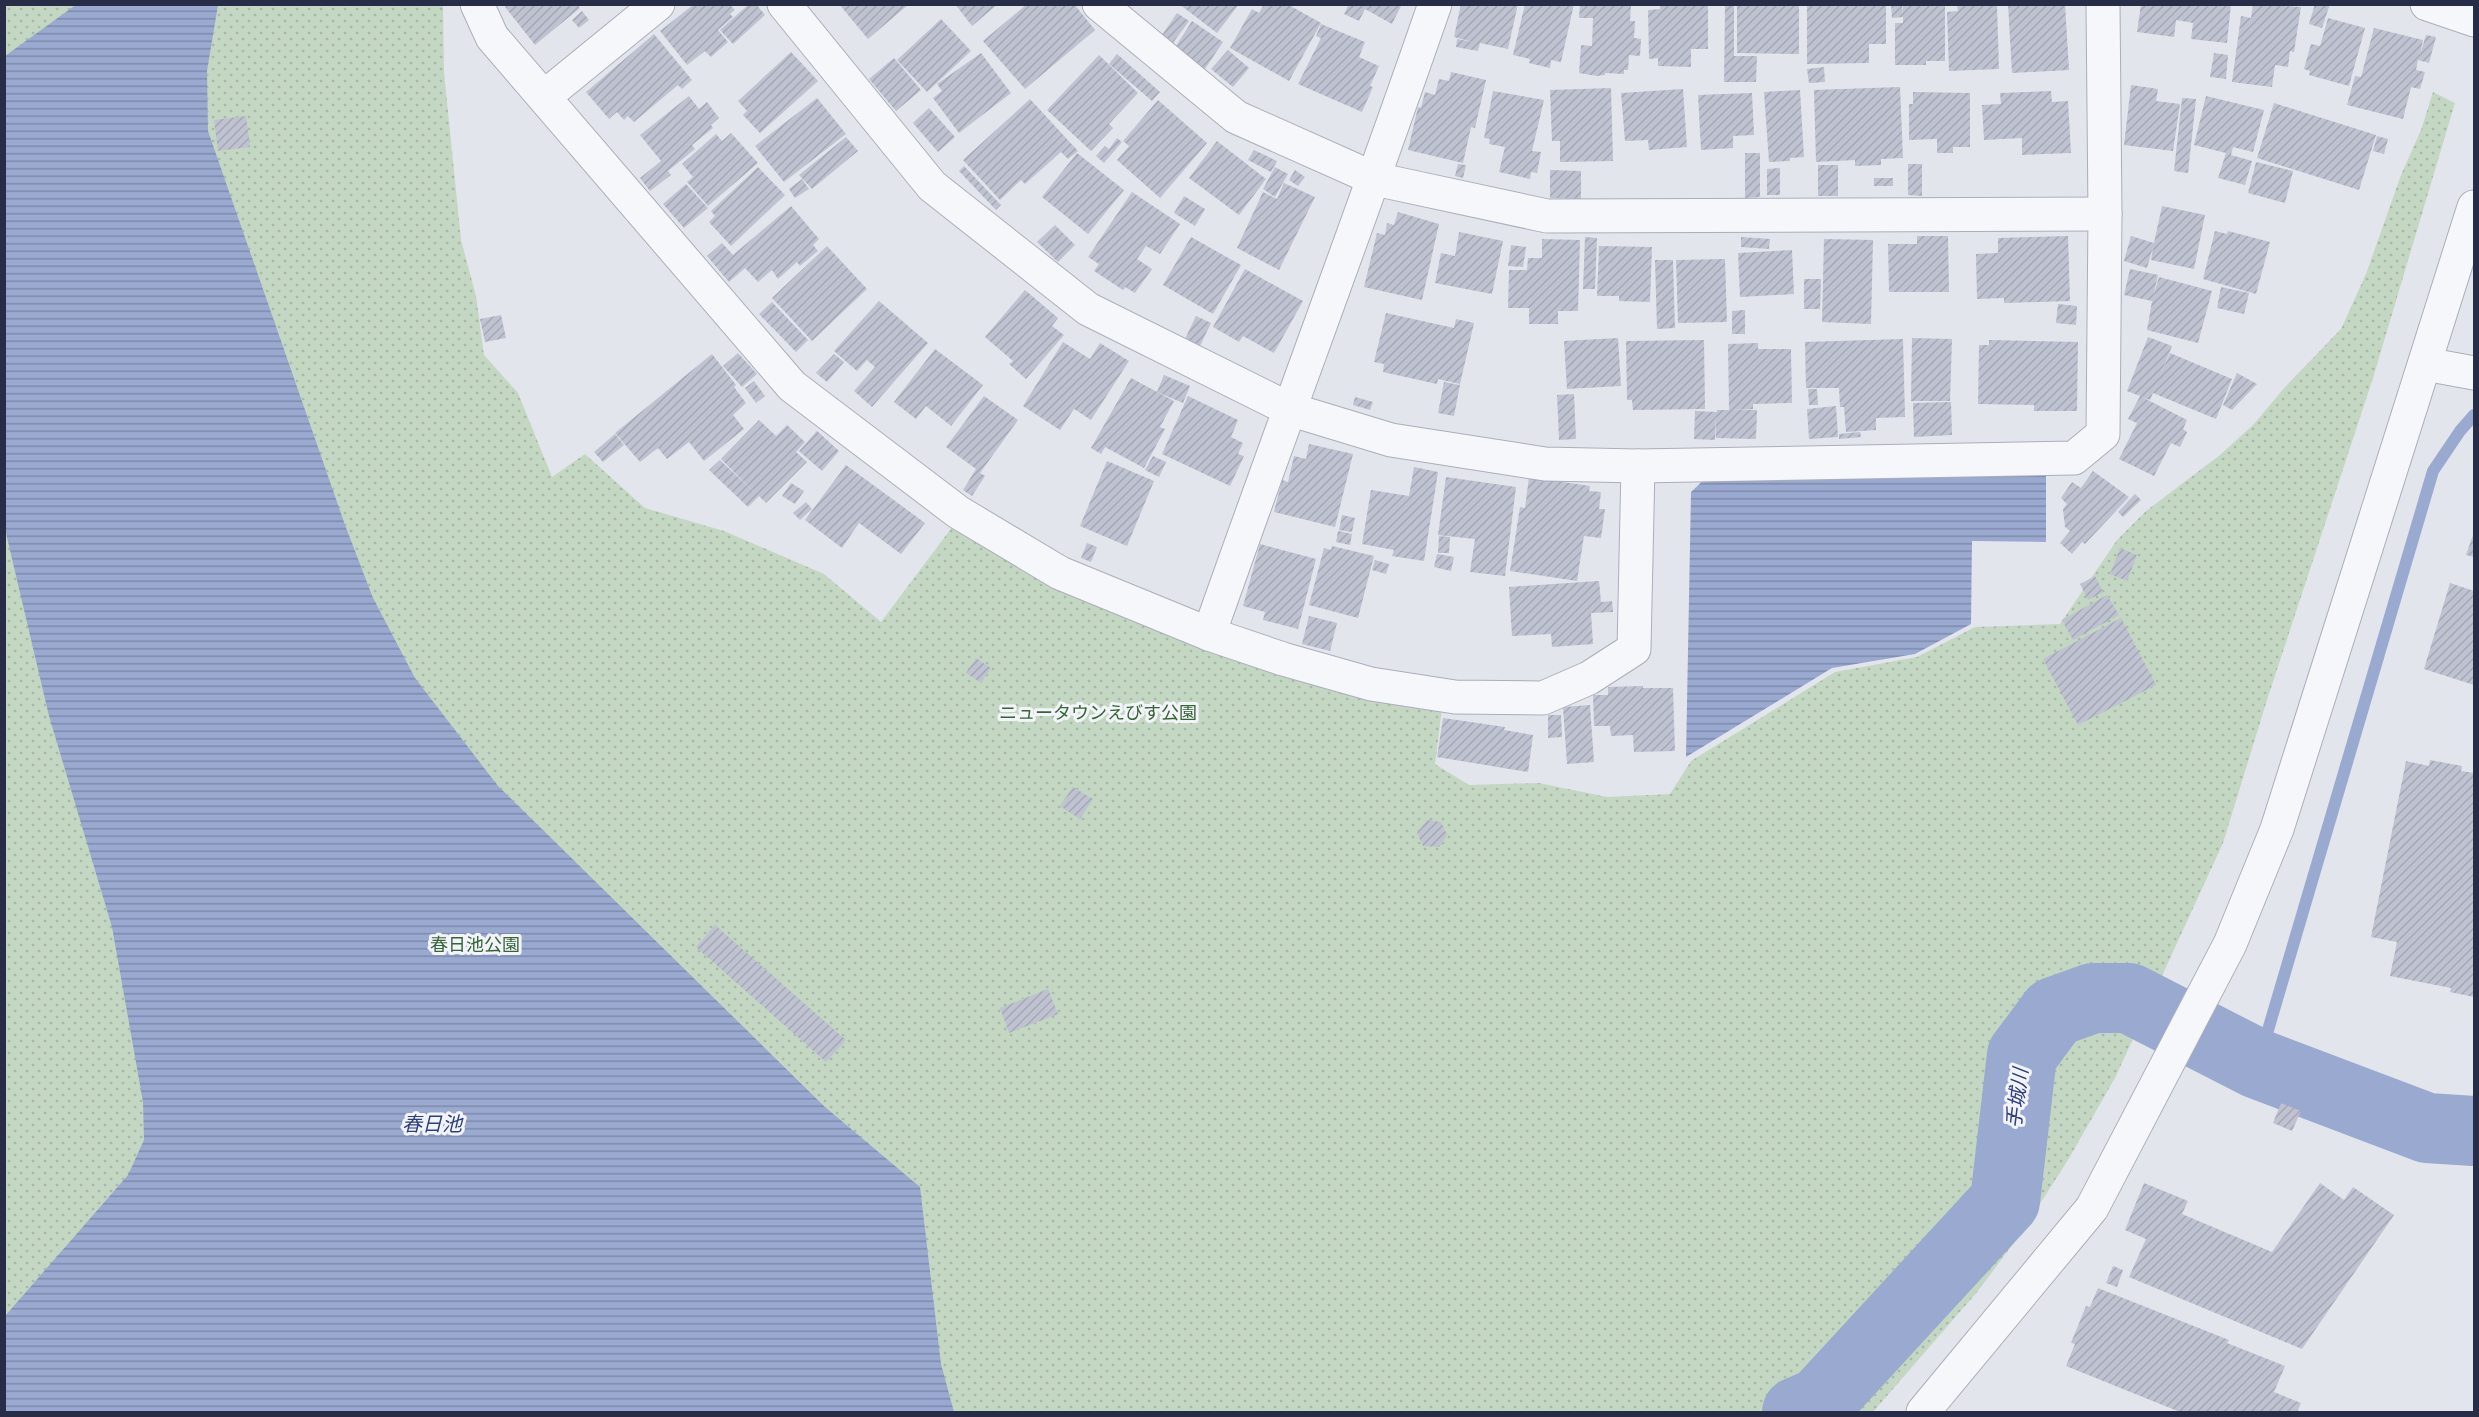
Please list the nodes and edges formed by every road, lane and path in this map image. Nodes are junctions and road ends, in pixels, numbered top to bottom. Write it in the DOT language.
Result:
graph roads {
  1 [pos="477,4"];
  2 [pos="658,4"];
  3 [pos="784,4"];
  4 [pos="1099,4"];
  5 [pos="1435,4"];
  6 [pos="2103,4"];
  7 [pos="2427,4"];
  8 [pos="2475,20"];
  9 [pos="544,97"];
  10 [pos="1374,179"];
  11 [pos="2475,207"];
  12 [pos="2105,214"];
  13 [pos="2425,364"];
  14 [pos="2474,372"];
  15 [pos="1288,409"];
  16 [pos="1638,466"];
  17 [pos="1209,634"];
  18 [pos="1923,1413"];
  1 -- 9 [label="street"];
  2 -- 9 [label="street"];
  3 -- 15 [label="street"];
  4 -- 10 [label="street"];
  5 -- 10 [label="street"];
  6 -- 12 [label="street"];
  7 -- 8 [label="street"];
  9 -- 17 [label="street"];
  10 -- 12 [label="street"];
  10 -- 15 [label="street"];
  11 -- 13 [label="street"];
  12 -- 16 [label="street"];
  13 -- 14 [label="street"];
  13 -- 18 [label="street"];
  15 -- 16 [label="street"];
  15 -- 17 [label="street"];
  16 -- 17 [label="street"];
}
